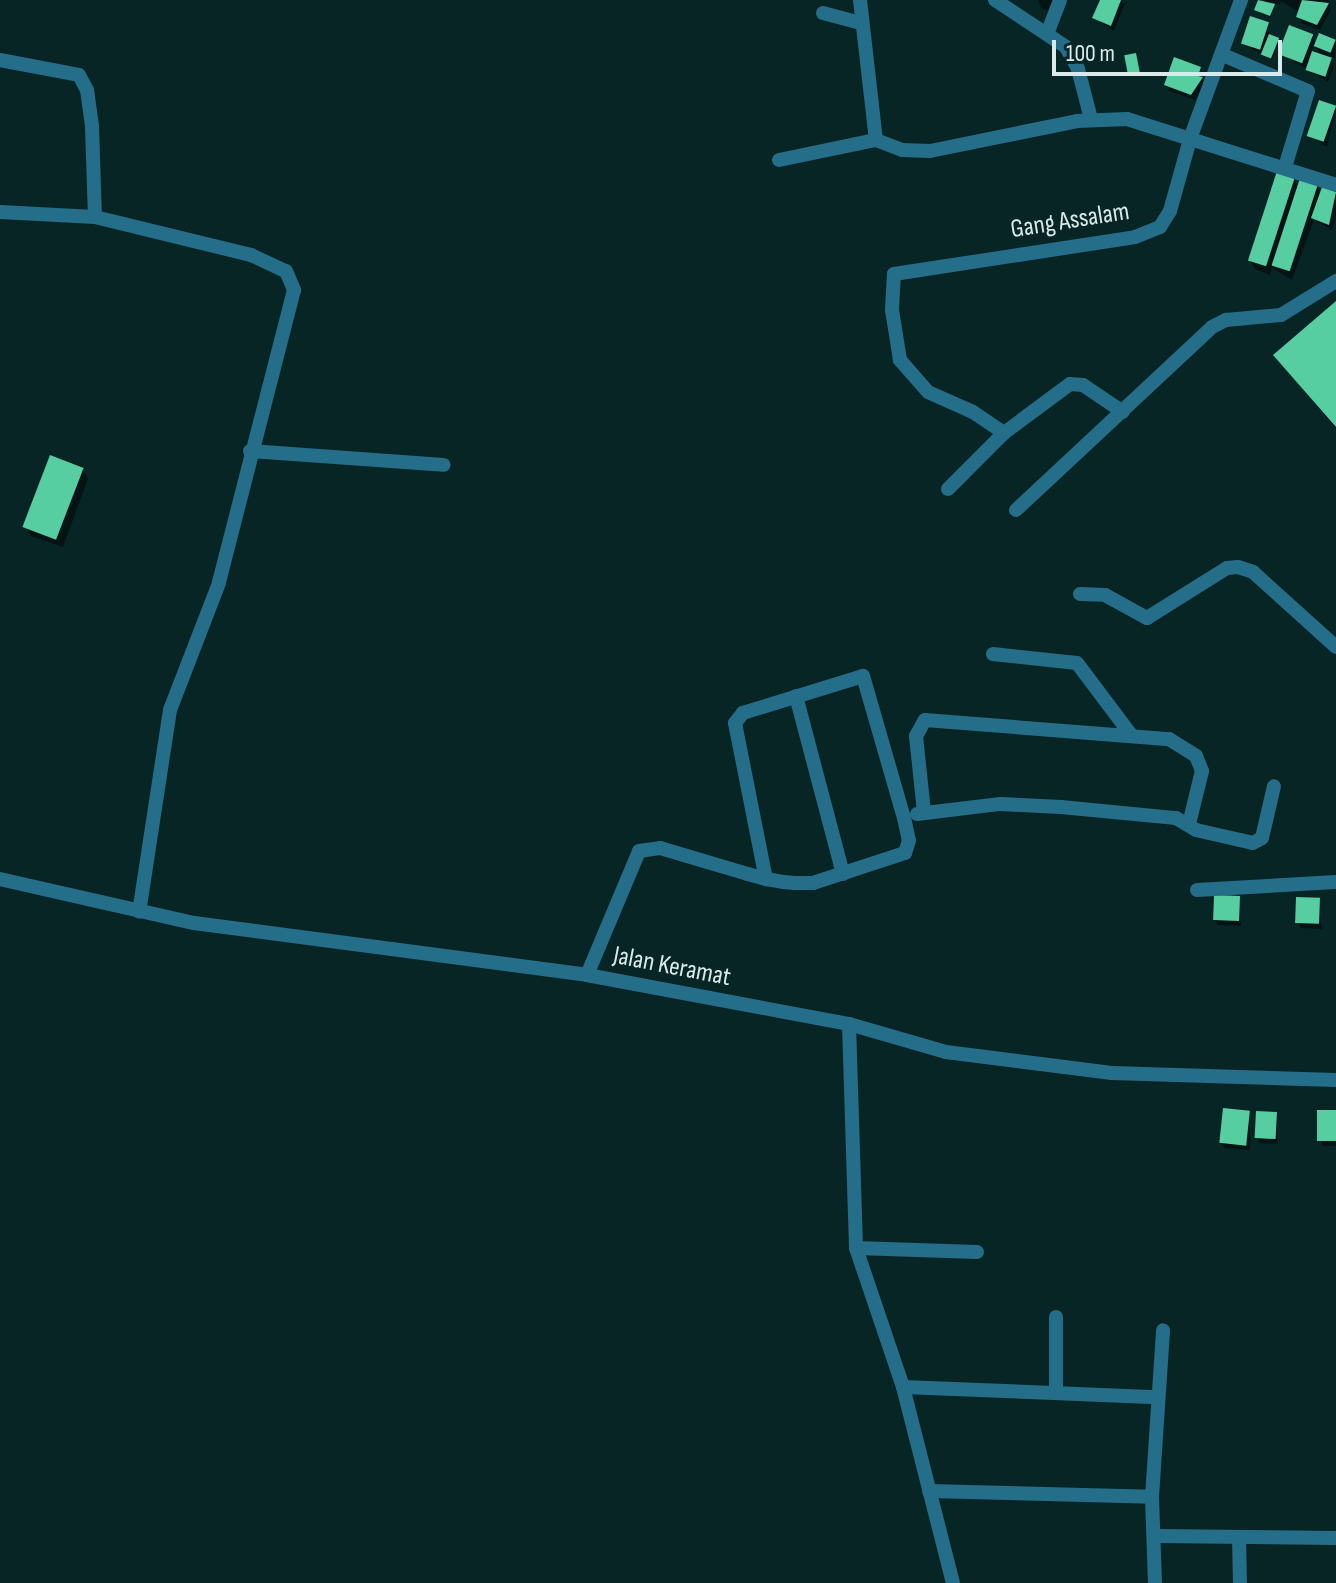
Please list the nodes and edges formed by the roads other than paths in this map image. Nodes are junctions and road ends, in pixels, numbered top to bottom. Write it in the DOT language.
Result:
graph roads {
  1 [pos="860,0"];
  2 [pos="995,0"];
  3 [pos="1060,0"];
  4 [pos="1241,0"];
  5 [pos="823,13"];
  6 [pos="861,23"];
  7 [pos="1047,34"];
  8 [pos="1223,55"];
  9 [pos="0,60"];
  10 [pos="1091,119"];
  11 [pos="1191,136"];
  12 [pos="876,140"];
  13 [pos="779,160"];
  14 [pos="1285,167"];
  15 [pos="1336,185"];
  16 [pos="0,212"];
  17 [pos="95,217"];
  18 [pos="1336,281"];
  19 [pos="1123,412"];
  20 [pos="1004,433"];
  21 [pos="250,451"];
  22 [pos="443,465"];
  23 [pos="948,489"];
  24 [pos="1016,510"];
  25 [pos="1080,594"];
  26 [pos="1336,647"];
  27 [pos="993,654"];
  28 [pos="796,696"];
  29 [pos="1132,736"];
  30 [pos="1274,786"];
  31 [pos="924,812"];
  32 [pos="904,818"];
  33 [pos="1189,824"];
  34 [pos="843,874"];
  35 [pos="0,879"];
  36 [pos="766,879"];
  37 [pos="1336,882"];
  38 [pos="1197,890"];
  39 [pos="139,912"];
  40 [pos="587,975"];
  41 [pos="849,1024"];
  42 [pos="1336,1080"];
  43 [pos="856,1248"];
  44 [pos="977,1252"];
  45 [pos="1056,1317"];
  46 [pos="1163,1330"];
  47 [pos="903,1387"];
  48 [pos="1056,1389"];
  49 [pos="1157,1397"];
  50 [pos="929,1491"];
  51 [pos="1152,1497"];
  52 [pos="1156,1536"];
  53 [pos="1239,1537"];
  54 [pos="1336,1538"];
  55 [pos="953,1583"];
  56 [pos="1155,1583"];
  57 [pos="1240,1583"];
  1 -- 6 [label="street"];
  2 -- 7 [label="street"];
  3 -- 7 [label="street"];
  4 -- 8 [label="street"];
  5 -- 6 [label="street"];
  6 -- 12 [label="street"];
  7 -- 10 [label="street"];
  8 -- 11 [label="street"];
  8 -- 14 [label="street"];
  9 -- 17 [label="street"];
  10 -- 11 [label="street"];
  10 -- 12 [label="street"];
  11 -- 14 [label="street"];
  11 -- 20 [label="street, Gang Assalam"];
  12 -- 13 [label="street"];
  14 -- 15 [label="street"];
  16 -- 17 [label="street"];
  17 -- 21 [label="street"];
  18 -- 19 [label="street"];
  19 -- 20 [label="street"];
  19 -- 24 [label="street"];
  20 -- 23 [label="street"];
  21 -- 22 [label="street"];
  21 -- 39 [label="street"];
  25 -- 26 [label="street"];
  27 -- 29 [label="street"];
  28 -- 32 [label="street"];
  28 -- 34 [label="street"];
  28 -- 36 [label="street"];
  29 -- 31 [label="street"];
  29 -- 33 [label="street"];
  30 -- 33 [label="street"];
  31 -- 32 [label="street"];
  31 -- 33 [label="street"];
  32 -- 34 [label="street"];
  34 -- 36 [label="street"];
  35 -- 39 [label="street, Jalan Keramat"];
  36 -- 40 [label="street"];
  37 -- 38 [label="street"];
  39 -- 40 [label="street, Jalan Keramat"];
  40 -- 41 [label="street, Jalan Keramat"];
  41 -- 42 [label="street, Jalan Keramat"];
  41 -- 43 [label="street"];
  43 -- 44 [label="street"];
  43 -- 47 [label="street"];
  45 -- 48 [label="street"];
  46 -- 49 [label="street"];
  47 -- 48 [label="street"];
  47 -- 50 [label="street"];
  48 -- 49 [label="street"];
  49 -- 51 [label="street"];
  50 -- 51 [label="street"];
  50 -- 55 [label="street"];
  51 -- 52 [label="street"];
  52 -- 53 [label="street"];
  52 -- 56 [label="street"];
  53 -- 54 [label="street"];
  53 -- 57 [label="street"];
}
